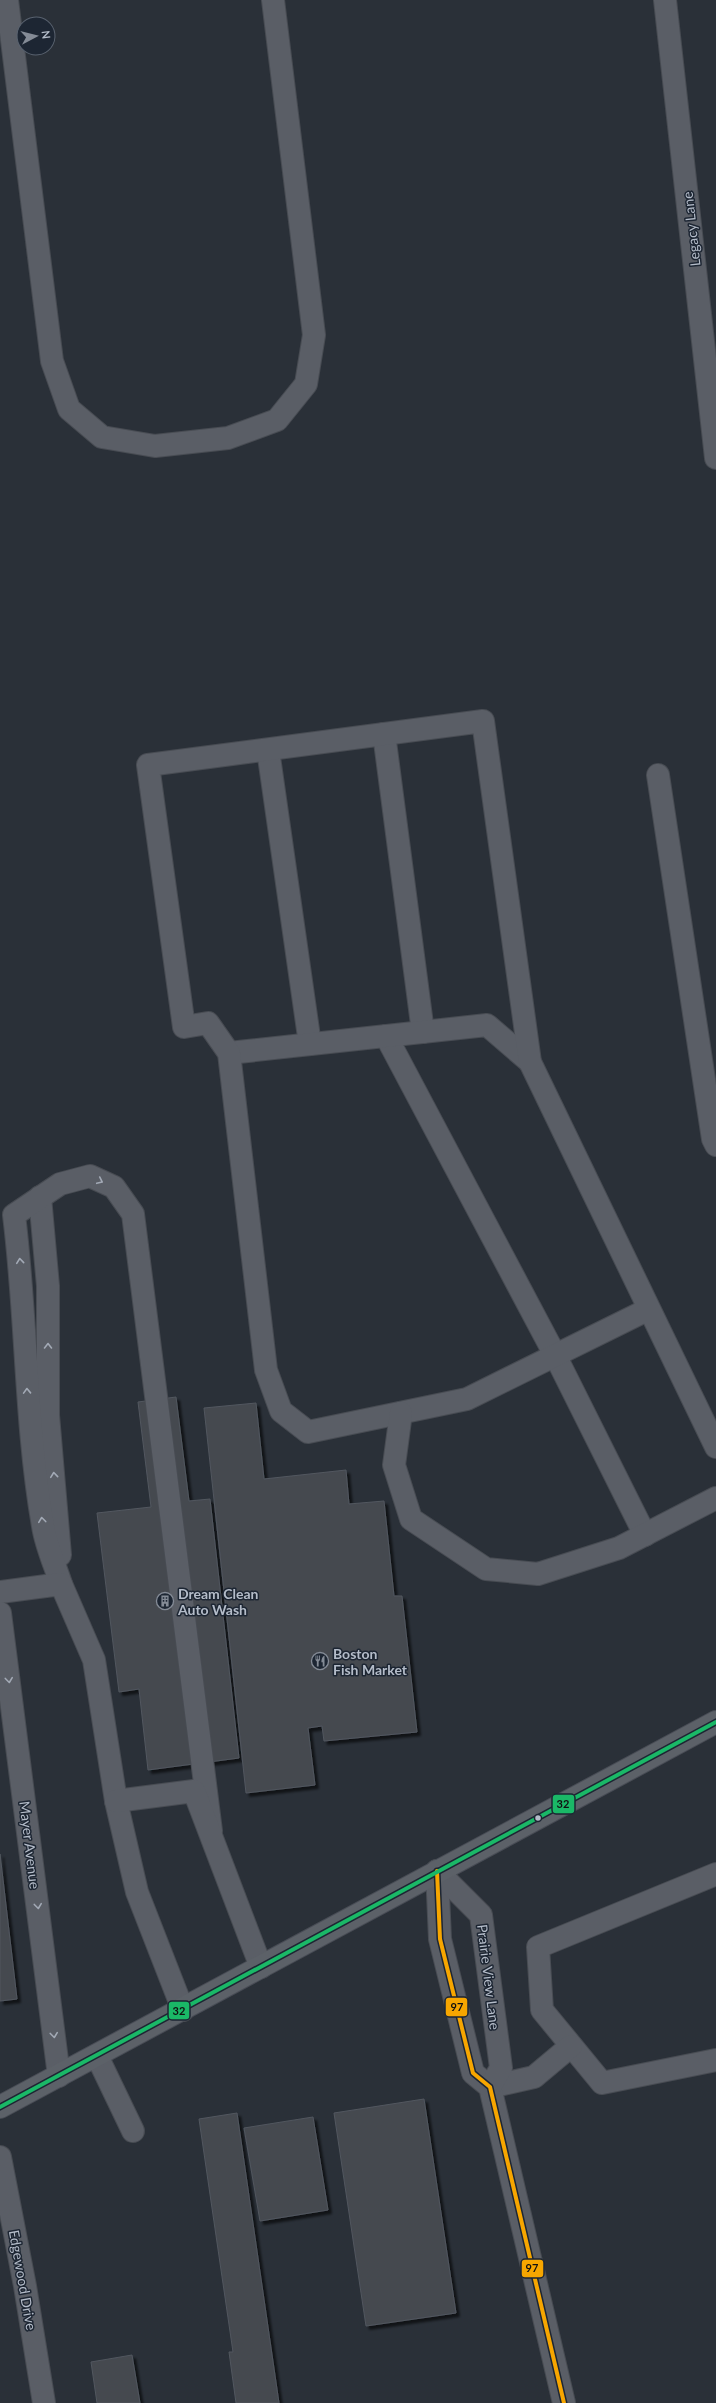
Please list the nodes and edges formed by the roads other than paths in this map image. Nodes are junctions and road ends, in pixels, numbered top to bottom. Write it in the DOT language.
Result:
graph roads {
  1 [pos="7,0"];
  2 [pos="273,0"];
  3 [pos="665,0"];
  4 [pos="716,458"];
  5 [pos="384,734"];
  6 [pos="268,750"];
  7 [pos="658,775"];
  8 [pos="423,1032"];
  9 [pos="386,1036"];
  10 [pos="310,1044"];
  11 [pos="229,1053"];
  12 [pos="530,1062"];
  13 [pos="716,1145"];
  14 [pos="649,1309"];
  15 [pos="555,1356"];
  16 [pos="401,1413"];
  17 [pos="716,1447"];
  18 [pos="716,1498"];
  19 [pos="645,1535"];
  20 [pos="61,1584"];
  21 [pos="0,1592"];
  22 [pos="0,1613"];
  23 [pos="716,1722"];
  24 [pos="116,1801"];
  25 [pos="211,1831"];
  26 [pos="437,1871"];
  27 [pos="716,1874"];
  28 [pos="261,1967"];
  29 [pos="183,2010"];
  30 [pos="571,2046"];
  31 [pos="97,2056"];
  32 [pos="716,2060"];
  33 [pos="59,2076"];
  34 [pos="490,2087"];
  35 [pos="0,2107"];
  36 [pos="133,2131"];
  37 [pos="0,2157"];
  38 [pos="44,2403"];
  39 [pos="564,2403"];
  1 -- 2 [label="street"];
  3 -- 4 [label="street, Legacy Lane"];
  5 -- 6 [label="street"];
  5 -- 8 [label="street"];
  5 -- 12 [label="street"];
  6 -- 10 [label="street"];
  6 -- 11 [label="street"];
  7 -- 13 [label="street"];
  8 -- 9 [label="street"];
  8 -- 12 [label="street"];
  9 -- 10 [label="street"];
  9 -- 15 [label="street"];
  10 -- 11 [label="street"];
  11 -- 16 [label="street"];
  12 -- 14 [label="street"];
  14 -- 15 [label="street"];
  14 -- 17 [label="street"];
  15 -- 16 [label="street"];
  15 -- 19 [label="street"];
  16 -- 19 [label="street"];
  18 -- 19 [label="street"];
  20 -- 21 [label="street"];
  20 -- 24 [label="street"];
  20 -- 25 [label="street, one-way"];
  22 -- 33 [label="street, Mayer Avenue, one-way"];
  23 -- 26 [label="main road"];
  24 -- 25 [label="street"];
  24 -- 29 [label="street"];
  25 -- 28 [label="street"];
  26 -- 28 [label="main road"];
  26 -- 34 [label="street"];
  26 -- 34 [label="street, Prairie View Lane"];
  27 -- 30 [label="street"];
  28 -- 29 [label="main road"];
  29 -- 31 [label="main road"];
  30 -- 32 [label="street"];
  30 -- 34 [label="street"];
  31 -- 33 [label="main road"];
  31 -- 36 [label="street"];
  33 -- 35 [label="main road"];
  34 -- 39 [label="street"];
  37 -- 38 [label="street, Edgewood Drive"];
}
